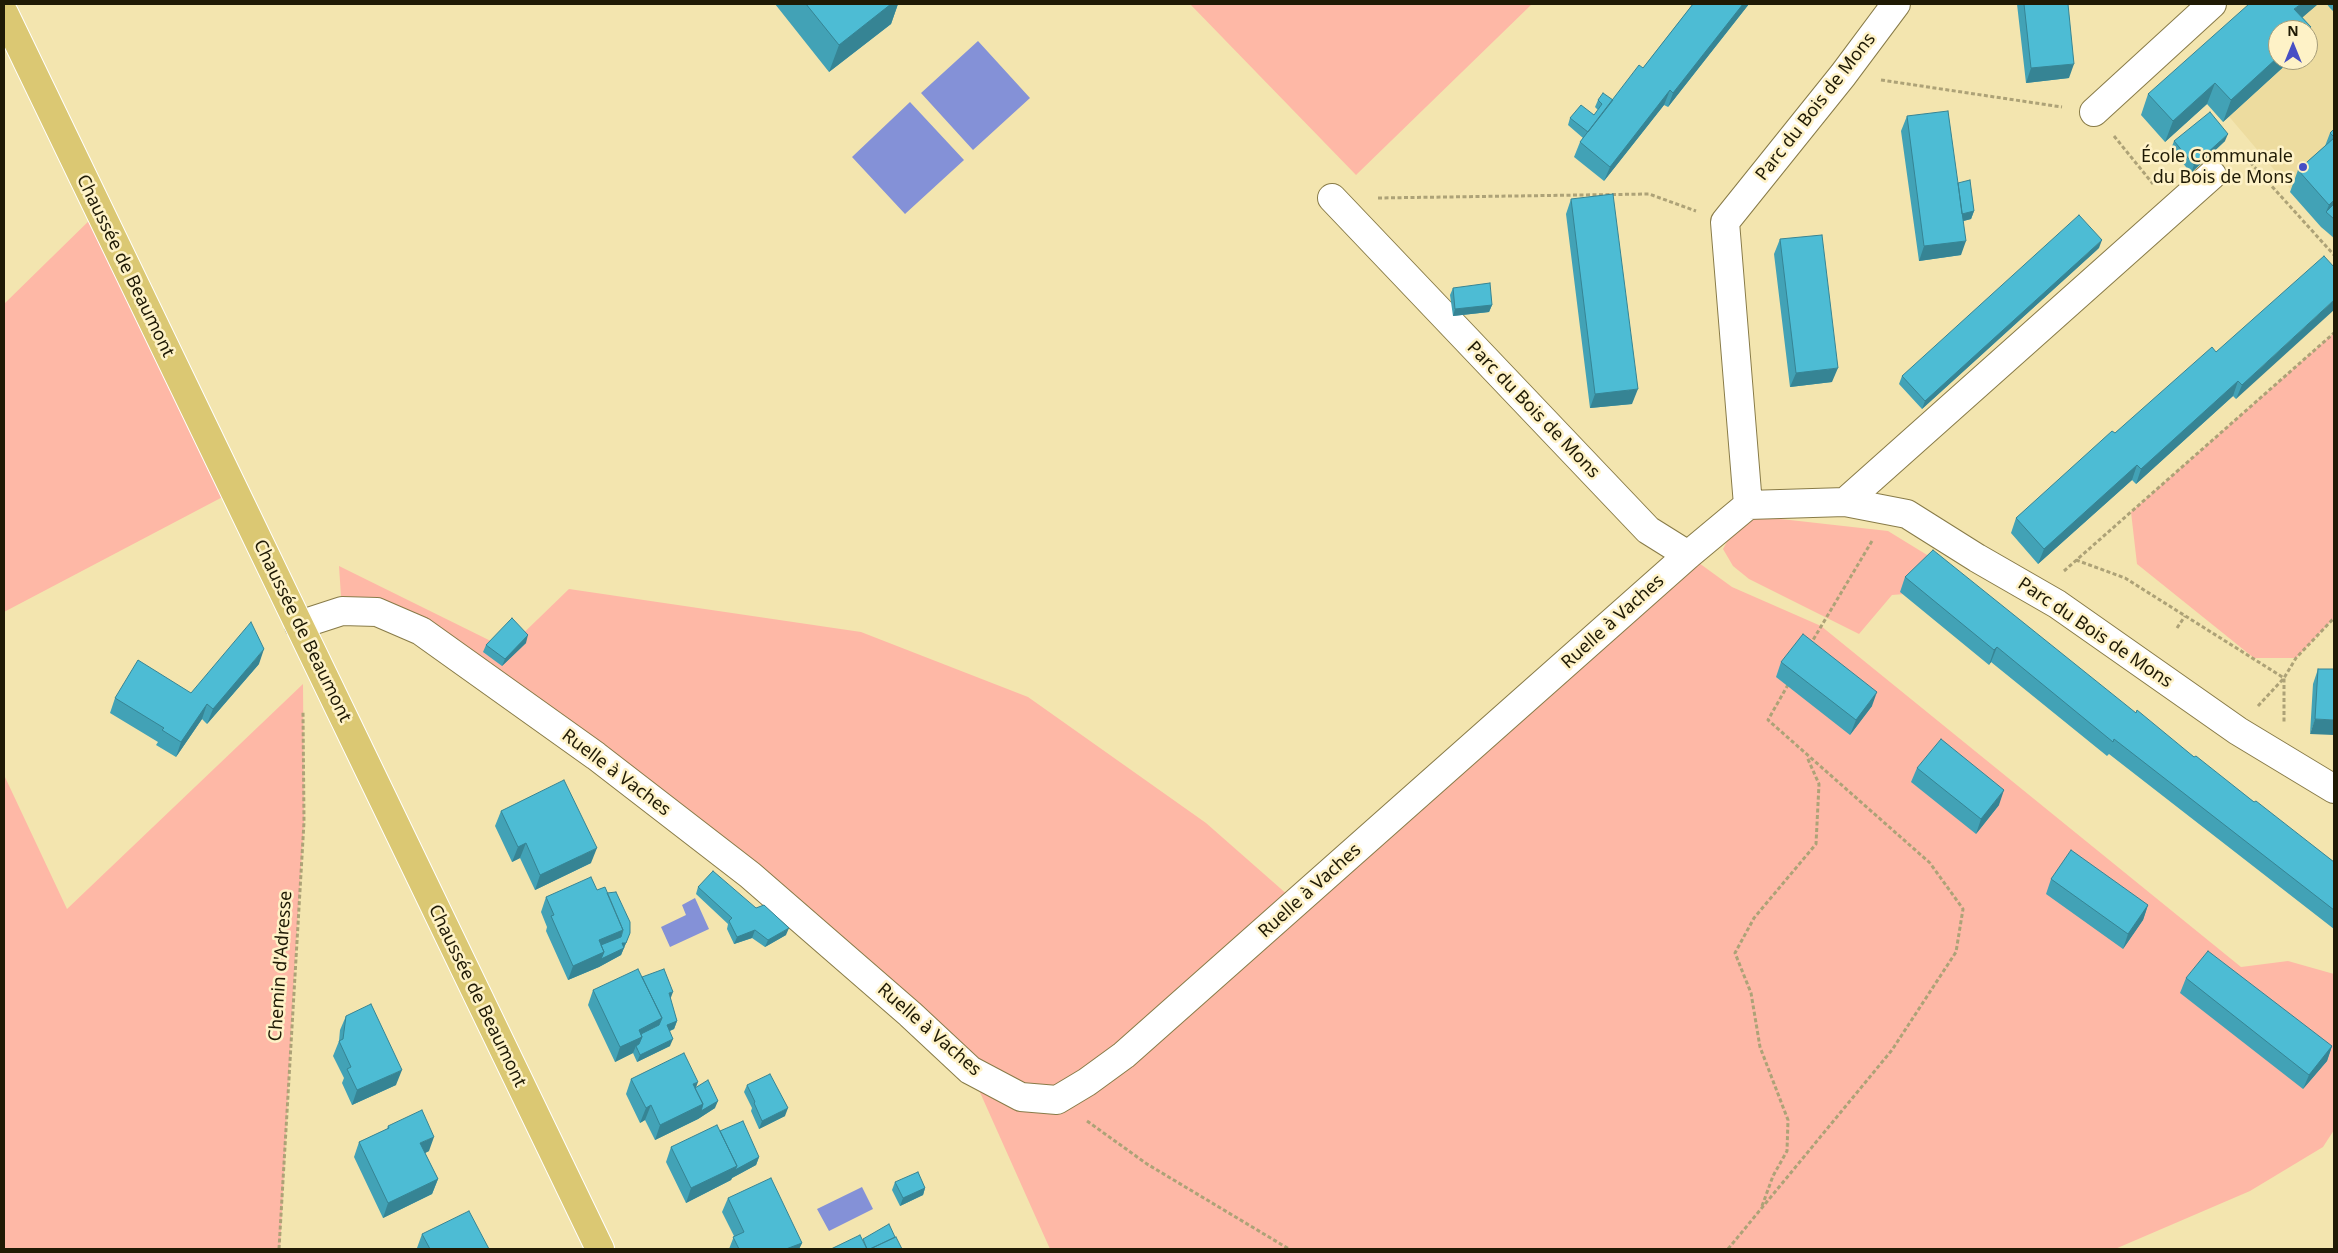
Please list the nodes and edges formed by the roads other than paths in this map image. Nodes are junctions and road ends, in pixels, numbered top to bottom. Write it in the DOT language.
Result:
graph roads {
  1 [pos="1896,4"];
  2 [pos="2212,4"];
  3 [pos="4,13"];
  4 [pos="2094,112"];
  5 [pos="2212,175"];
  6 [pos="1332,198"];
  7 [pos="1845,502"];
  8 [pos="1748,505"];
  9 [pos="1688,555"];
  10 [pos="299,625"];
  11 [pos="2334,789"];
  12 [pos="600,1249"];
  1 -- 8 [label="street, Parc du Bois de Mons"];
  2 -- 4 [label="street"];
  3 -- 10 [label="main road, Chaussée de Beaumont"];
  5 -- 7 [label="street"];
  6 -- 9 [label="street, Parc du Bois de Mons"];
  7 -- 8 [label="street, Parc du Bois de Mons"];
  7 -- 11 [label="street, Parc du Bois de Mons"];
  8 -- 9 [label="street"];
  9 -- 10 [label="street, Ruelle à Vaches"];
  10 -- 12 [label="main road, Chaussée de Beaumont"];
}
